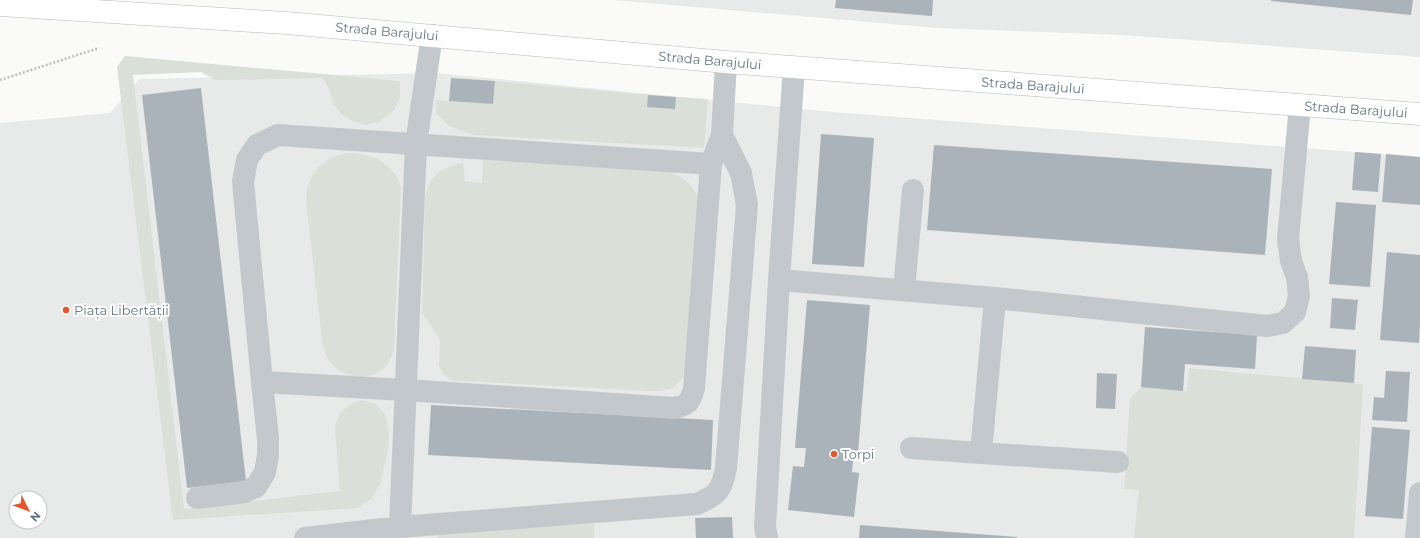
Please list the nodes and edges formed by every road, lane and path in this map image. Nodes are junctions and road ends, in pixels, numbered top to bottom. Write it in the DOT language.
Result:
graph roads {
  1 [pos="0,5"];
  2 [pos="432,35"];
  3 [pos="99,48"];
  4 [pos="726,62"];
  5 [pos="794,67"];
  6 [pos="0,80"];
  7 [pos="1300,105"];
  8 [pos="1420,114"];
  9 [pos="722,134"];
  10 [pos="416,144"];
  11 [pos="711,164"];
  12 [pos="913,190"];
  13 [pos="779,280"];
  14 [pos="904,290"];
  15 [pos="995,298"];
  16 [pos="262,382"];
  17 [pos="406,390"];
  18 [pos="911,448"];
  19 [pos="981,453"];
  20 [pos="1118,462"];
  21 [pos="1420,493"];
  22 [pos="197,498"];
  23 [pos="400,527"];
  24 [pos="1412,534"];
  25 [pos="305,538"];
  26 [pos="767,538"];
  1 -- 2 [label="main road, Strada Barajului"];
  2 -- 4 [label="main road, Strada Barajului"];
  2 -- 10 [label="lane"];
  3 -- 6 [label="path"];
  4 -- 5 [label="main road, Strada Barajului"];
  4 -- 9 [label="lane"];
  5 -- 7 [label="main road, Strada Barajului"];
  5 -- 13 [label="lane"];
  7 -- 8 [label="main road, Strada Barajului"];
  7 -- 15 [label="lane"];
  9 -- 11 [label="lane"];
  9 -- 23 [label="lane"];
  10 -- 11 [label="lane"];
  10 -- 16 [label="lane"];
  10 -- 17 [label="lane"];
  11 -- 17 [label="lane"];
  12 -- 14 [label="lane"];
  13 -- 14 [label="lane"];
  13 -- 26 [label="lane"];
  14 -- 15 [label="lane"];
  15 -- 19 [label="lane"];
  16 -- 17 [label="lane"];
  16 -- 22 [label="lane"];
  17 -- 23 [label="lane"];
  18 -- 19 [label="lane"];
  19 -- 20 [label="lane"];
  21 -- 24 [label="lane"];
  23 -- 25 [label="lane"];
}
